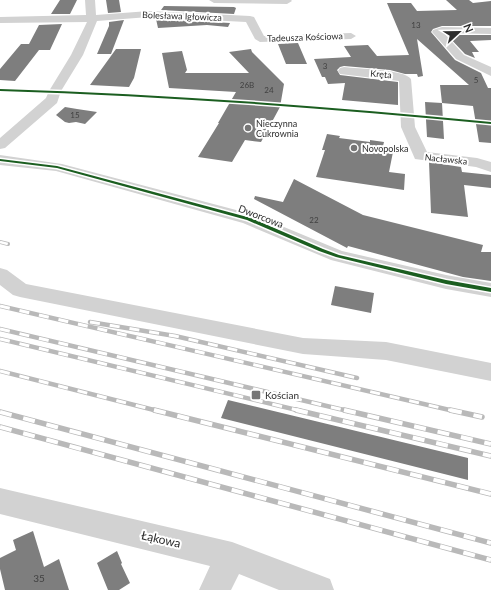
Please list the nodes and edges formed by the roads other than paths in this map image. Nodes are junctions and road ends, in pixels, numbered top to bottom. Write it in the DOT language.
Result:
graph roads {
  1 [pos="90,0"];
  2 [pos="214,0"];
  3 [pos="287,1"];
  4 [pos="92,18"];
  5 [pos="0,20"];
  6 [pos="491,31"];
  7 [pos="351,36"];
  8 [pos="260,39"];
  9 [pos="344,71"];
  10 [pos="491,72"];
  11 [pos="407,115"];
  12 [pos="0,145"];
  13 [pos="0,160"];
  14 [pos="491,168"];
  15 [pos="0,275"];
  16 [pos="491,290"];
  17 [pos="491,372"];
  18 [pos="0,502"];
  19 [pos="232,557"];
  20 [pos="214,590"];
  21 [pos="319,590"];
  1 -- 4 [label="street"];
  2 -- 3 [label="street"];
  4 -- 5 [label="street"];
  4 -- 8 [label="street, Bolesława Igłowicza"];
  4 -- 12 [label="street"];
  6 -- 10 [label="street"];
  7 -- 8 [label="street, Tadeusza Kościowa"];
  9 -- 11 [label="street, Kręta"];
  11 -- 14 [label="street, Nacławska"];
  13 -- 16 [label="street, Dworcowa"];
  15 -- 17 [label="street"];
  18 -- 19 [label="street, Łąkowa"];
  19 -- 20 [label="street"];
  19 -- 21 [label="street, Łąkowa"];
}
